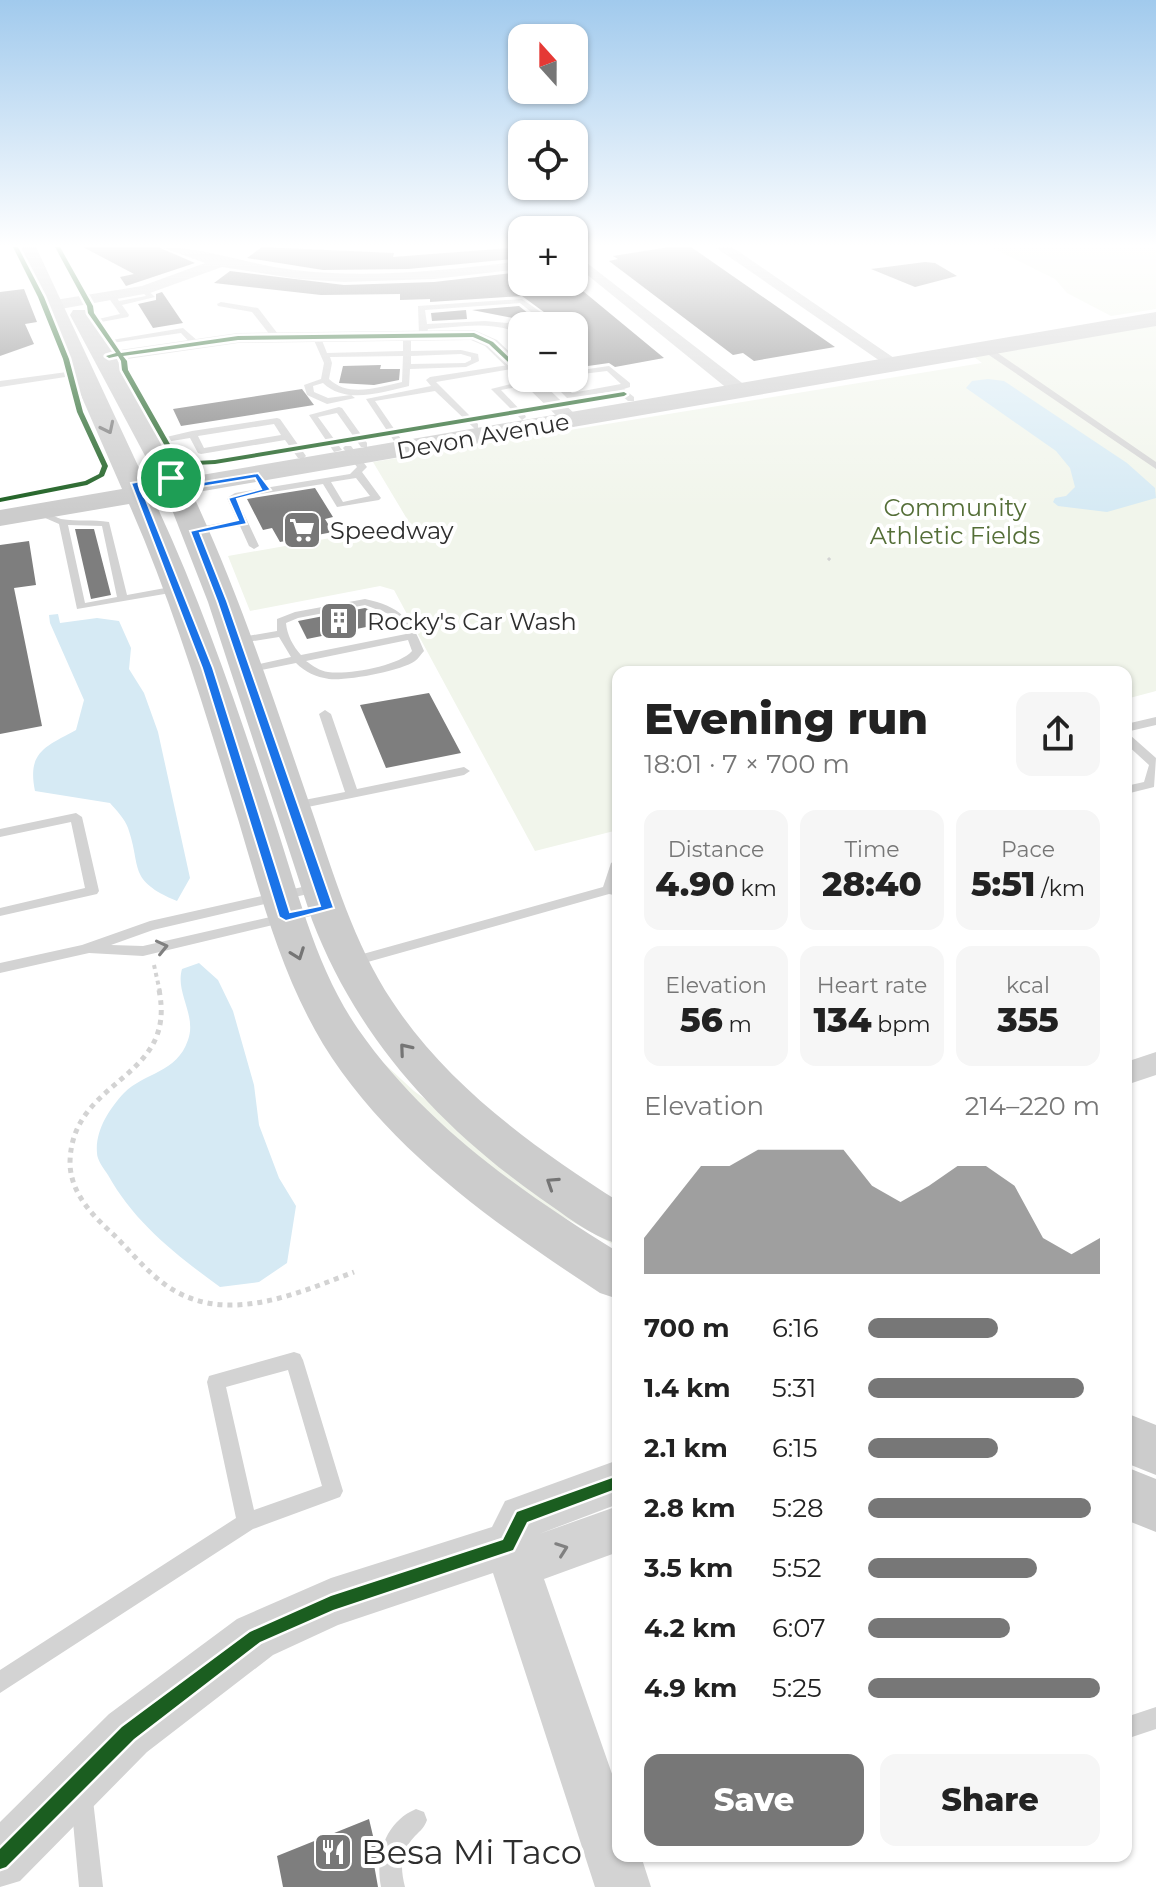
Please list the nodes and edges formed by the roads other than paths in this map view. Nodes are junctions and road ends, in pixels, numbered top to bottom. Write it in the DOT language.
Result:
graph roads {
  1 [pos="72,335"];
  2 [pos="91,335"];
  3 [pos="103,335"];
  4 [pos="275,335"];
  5 [pos="416,335"];
  6 [pos="442,335"];
  7 [pos="482,335"];
  8 [pos="672,335"];
  9 [pos="852,335"];
  10 [pos="1040,335"];
  11 [pos="1053,335"];
  12 [pos="277,338"];
  13 [pos="317,338"];
  14 [pos="415,339"];
  15 [pos="96,341"];
  16 [pos="982,346"];
  17 [pos="325,355"];
  18 [pos="508,358"];
  19 [pos="886,358"];
  20 [pos="406,367"];
  21 [pos="588,371"];
  22 [pos="82,372"];
  23 [pos="325,380"];
  24 [pos="0,384"];
  25 [pos="508,384"];
  26 [pos="588,385"];
  27 [pos="737,387"];
  28 [pos="437,388"];
  29 [pos="508,388"];
  30 [pos="371,389"];
  31 [pos="588,390"];
  32 [pos="520,392"];
  33 [pos="535,392"];
  34 [pos="625,394"];
  35 [pos="522,417"];
  36 [pos="475,426"];
  37 [pos="192,434"];
  38 [pos="397,439"];
  39 [pos="153,441"];
  40 [pos="294,446"];
  41 [pos="352,454"];
  42 [pos="1156,466"];
  43 [pos="325,480"];
  44 [pos="174,483"];
  45 [pos="264,487"];
  46 [pos="137,489"];
  47 [pos="340,505"];
  48 [pos="0,506"];
  49 [pos="330,513"];
  50 [pos="59,514"];
  51 [pos="0,518"];
  52 [pos="245,525"];
  53 [pos="260,525"];
  54 [pos="194,531"];
  55 [pos="254,546"];
  56 [pos="176,589"];
  57 [pos="123,599"];
  58 [pos="283,633"];
  59 [pos="413,636"];
  60 [pos="240,655"];
  61 [pos="296,659"];
  62 [pos="325,714"];
  63 [pos="1156,721"];
  64 [pos="1132,727"];
  65 [pos="1132,743"];
  66 [pos="1155,764"];
  67 [pos="464,771"];
  68 [pos="1132,788"];
  69 [pos="352,794"];
  70 [pos="293,806"];
  71 [pos="0,833"];
  72 [pos="612,891"];
  73 [pos="324,897"];
  74 [pos="282,906"];
  75 [pos="0,912"];
  76 [pos="85,949"];
  77 [pos="350,962"];
  78 [pos="0,968"];
  79 [pos="1156,1063"];
  80 [pos="1132,1072"];
  81 [pos="612,1221"];
  82 [pos="612,1275"];
  83 [pos="1132,1440"];
  84 [pos="1156,1450"];
  85 [pos="612,1484"];
  86 [pos="1132,1496"];
  87 [pos="1156,1506"];
  88 [pos="247,1522"];
  89 [pos="612,1531"];
  90 [pos="508,1545"];
  91 [pos="0,1682"];
  92 [pos="1156,1718"];
  93 [pos="1132,1726"];
  94 [pos="79,1782"];
  95 [pos="416,1820"];
  96 [pos="612,1854"];
  97 [pos="0,1861"];
  98 [pos="615,1862"];
  99 [pos="91,1887"];
  100 [pos="393,1887"];
  101 [pos="623,1887"];
  1 -- 22 [label="main road"];
  2 -- 15 [label="main road"];
  3 -- 15 [label="lane"];
  4 -- 12 [label="lane"];
  5 -- 14 [label="lane"];
  6 -- 14 [label="street"];
  7 -- 18 [label="street"];
  8 -- 27 [label="street"];
  9 -- 19 [label="street"];
  10 -- 16 [label="main road"];
  11 -- 16 [label="main road, Devon Avenue"];
  12 -- 13 [label="street"];
  12 -- 15 [label="street"];
  13 -- 14 [label="street"];
  13 -- 17 [label="lane"];
  14 -- 17 [label="lane"];
  14 -- 20 [label="lane"];
  14 -- 20 [label="lane"];
  15 -- 39 [label="main road"];
  16 -- 19 [label="main road, Devon Avenue"];
  16 -- 27 [label="main road, Devon Avenue"];
  16 -- 42 [label="lane"];
  17 -- 23 [label="lane"];
  19 -- 27 [label="main road, Devon Avenue"];
  20 -- 30 [label="lane"];
  21 -- 34 [label="lane"];
  22 -- 24 [label="lane"];
  22 -- 46 [label="main road, one-way"];
  23 -- 30 [label="lane"];
  23 -- 30 [label="lane"];
  25 -- 28 [label="lane"];
  26 -- 27 [label="main road, Devon Avenue"];
  27 -- 34 [label="main road, Devon Avenue"];
  28 -- 36 [label="lane"];
  28 -- 38 [label="lane"];
  29 -- 35 [label="lane"];
  31 -- 34 [label="main road, Devon Avenue"];
  32 -- 41 [label="main road, Devon Avenue"];
  33 -- 35 [label="main road, Devon Avenue"];
  35 -- 36 [label="main road, Devon Avenue"];
  36 -- 38 [label="main road, Devon Avenue"];
  37 -- 39 [label="lane"];
  37 -- 40 [label="lane"];
  37 -- 40 [label="lane"];
  38 -- 41 [label="main road, Devon Avenue"];
  39 -- 44 [label="main road"];
  40 -- 41 [label="main road, Devon Avenue"];
  40 -- 44 [label="main road, Devon Avenue"];
  41 -- 41 [label="lane"];
  41 -- 43 [label="lane"];
  41 -- 45 [label="main road, Devon Avenue"];
  41 -- 47 [label="lane"];
  43 -- 45 [label="lane"];
  43 -- 47 [label="lane"];
  44 -- 45 [label="main road, Devon Avenue"];
  44 -- 46 [label="main road, Devon Avenue"];
  44 -- 54 [label="main road"];
  45 -- 52 [label="lane"];
  46 -- 48 [label="main road, Devon Avenue"];
  46 -- 50 [label="main road, Devon Avenue"];
  46 -- 56 [label="main road"];
  47 -- 49 [label="lane"];
  50 -- 51 [label="main road, Devon Avenue"];
  50 -- 57 [label="lane"];
  50 -- 57 [label="lane"];
  52 -- 53 [label="lane"];
  52 -- 54 [label="lane"];
  52 -- 55 [label="lane"];
  54 -- 60 [label="main road"];
  56 -- 57 [label="lane"];
  56 -- 74 [label="main road"];
  58 -- 59 [label="lane"];
  58 -- 60 [label="lane"];
  58 -- 61 [label="lane"];
  59 -- 61 [label="lane"];
  59 -- 61 [label="lane"];
  60 -- 61 [label="lane"];
  60 -- 70 [label="main road"];
  62 -- 69 [label="lane"];
  63 -- 64 [label="lane"];
  65 -- 66 [label="lane"];
  66 -- 68 [label="lane"];
  67 -- 69 [label="lane"];
  69 -- 70 [label="lane"];
  70 -- 73 [label="main road"];
  71 -- 75 [label="lane"];
  72 -- 77 [label="lane"];
  73 -- 74 [label="lane"];
  73 -- 74 [label="lane"];
  73 -- 77 [label="main road"];
  74 -- 76 [label="lane"];
  76 -- 74 [label="lane, one-way"];
  74 -- 82 [label="main road, one-way"];
  76 -- 78 [label="lane"];
  81 -- 77 [label="main road, one-way"];
  79 -- 80 [label="street"];
  83 -- 84 [label="main road"];
  85 -- 90 [label="street"];
  86 -- 87 [label="main road"];
  88 -- 88 [label="lane"];
  88 -- 91 [label="lane"];
  90 -- 89 [label="street, one-way"];
  90 -- 94 [label="street"];
  90 -- 96 [label="street"];
  92 -- 93 [label="lane"];
  94 -- 97 [label="street"];
  94 -- 99 [label="lane"];
  95 -- 100 [label="lane"];
  98 -- 101 [label="street"];
}
